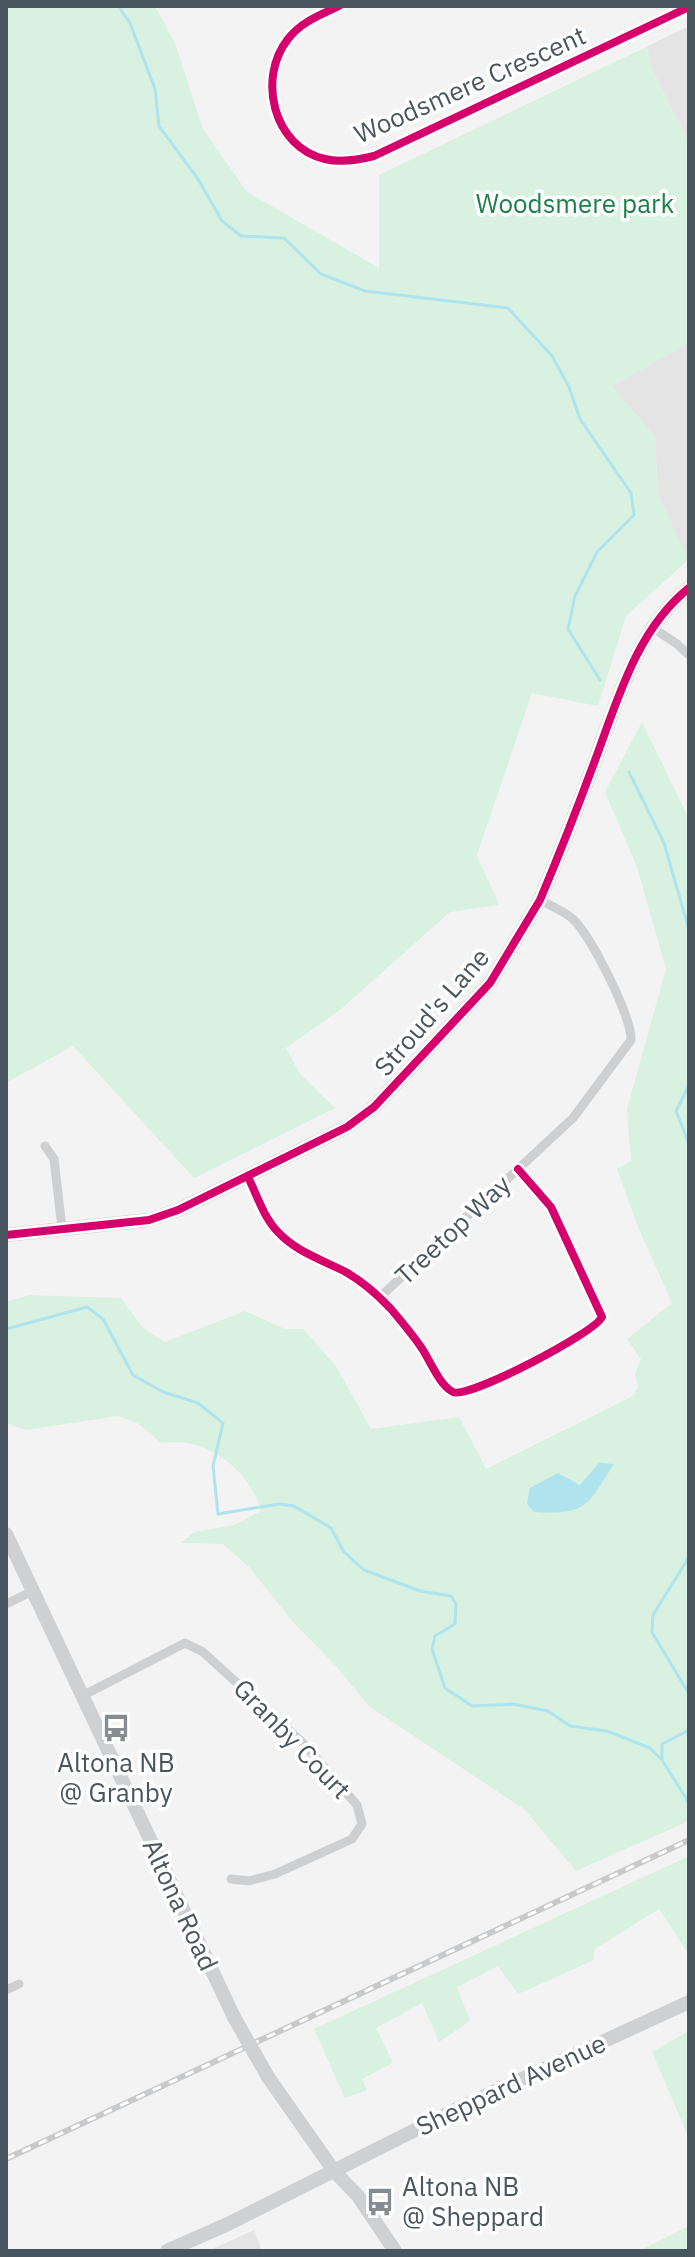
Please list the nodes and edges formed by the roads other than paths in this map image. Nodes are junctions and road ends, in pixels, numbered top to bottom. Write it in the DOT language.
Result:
graph roads {
  1 [pos="339,6"];
  2 [pos="689,7"];
  3 [pos="689,588"];
  4 [pos="653,628"];
  5 [pos="689,655"];
  6 [pos="540,900"];
  7 [pos="45,1146"];
  8 [pos="518,1169"];
  9 [pos="248,1177"];
  10 [pos="62,1228"];
  11 [pos="6,1235"];
  12 [pos="380,1297"];
  13 [pos="6,1534"];
  14 [pos="33,1591"];
  15 [pos="6,1604"];
  16 [pos="84,1695"];
  17 [pos="231,1879"];
  18 [pos="19,1984"];
  19 [pos="6,1990"];
  20 [pos="689,2002"];
  21 [pos="334,2171"];
  22 [pos="167,2251"];
  23 [pos="395,2251"];
  1 -- 2 [label="street, Woodsmere Crescent"];
  3 -- 4 [label="street, Stroud's Lane"];
  4 -- 5 [label="street"];
  4 -- 6 [label="street, Stroud's Lane"];
  6 -- 8 [label="street, Treetop Way"];
  6 -- 9 [label="street, Stroud's Lane"];
  7 -- 10 [label="street"];
  8 -- 12 [label="street, Treetop Way"];
  8 -- 12 [label="street"];
  9 -- 10 [label="street, Stroud's Lane"];
  9 -- 12 [label="street"];
  10 -- 11 [label="street, Stroud's Lane"];
  13 -- 14 [label="street, Altona Road"];
  14 -- 15 [label="street"];
  14 -- 16 [label="street, Altona Road"];
  16 -- 17 [label="street, Granby Court"];
  16 -- 21 [label="street, Altona Road, bridge"];
  18 -- 19 [label="street"];
  20 -- 21 [label="street, Sheppard Avenue"];
  21 -- 22 [label="street, Sheppard Avenue"];
  21 -- 23 [label="street, Altona Road"];
}
